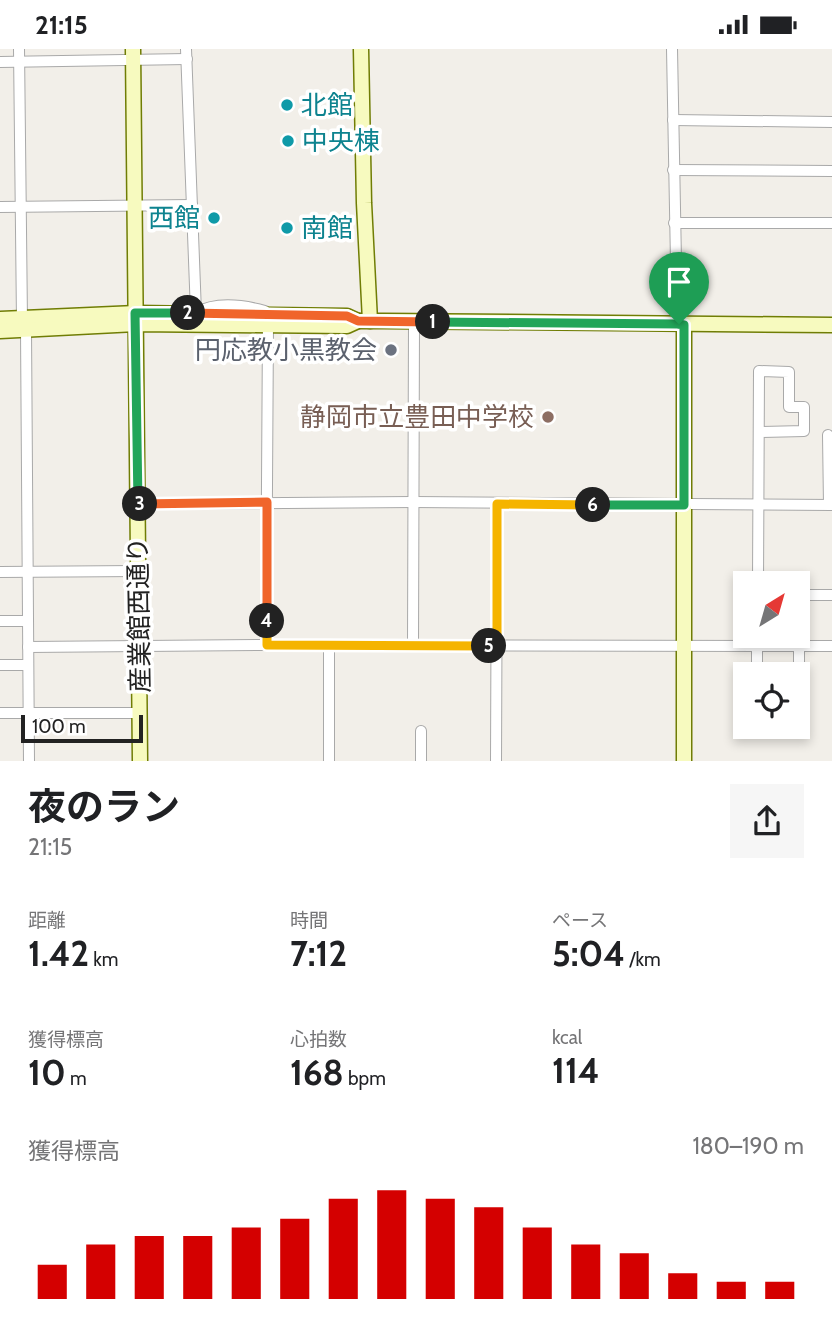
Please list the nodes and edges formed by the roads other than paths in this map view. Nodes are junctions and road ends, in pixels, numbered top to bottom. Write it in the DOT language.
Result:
graph roads {
  1 [pos="19,49"];
  2 [pos="361,49"];
  3 [pos="672,49"];
  4 [pos="187,54"];
  5 [pos="134,55"];
  6 [pos="0,62"];
  7 [pos="19,62"];
  8 [pos="673,120"];
  9 [pos="832,122"];
  10 [pos="673,170"];
  11 [pos="832,171"];
  12 [pos="135,205"];
  13 [pos="192,205"];
  14 [pos="22,206"];
  15 [pos="0,207"];
  16 [pos="674,223"];
  17 [pos="832,223"];
  18 [pos="196,313"];
  19 [pos="273,318"];
  20 [pos="0,319"];
  21 [pos="136,319"];
  22 [pos="371,321"];
  23 [pos="23,322"];
  24 [pos="414,322"];
  25 [pos="682,324"];
  26 [pos="832,325"];
  27 [pos="0,331"];
  28 [pos="760,432"];
  29 [pos="828,435"];
  30 [pos="267,502"];
  31 [pos="413,502"];
  32 [pos="138,504"];
  33 [pos="497,504"];
  34 [pos="684,505"];
  35 [pos="758,505"];
  36 [pos="830,505"];
  37 [pos="138,571"];
  38 [pos="758,571"];
  39 [pos="0,572"];
  40 [pos="28,572"];
  41 [pos="832,594"];
  42 [pos="810,595"];
  43 [pos="0,621"];
  44 [pos="28,621"];
  45 [pos="733,643"];
  46 [pos="140,645"];
  47 [pos="267,645"];
  48 [pos="329,645"];
  49 [pos="413,645"];
  50 [pos="497,646"];
  51 [pos="684,646"];
  52 [pos="810,646"];
  53 [pos="832,646"];
  54 [pos="28,647"];
  55 [pos="28,665"];
  56 [pos="0,666"];
  57 [pos="0,713"];
  58 [pos="29,713"];
  59 [pos="140,713"];
  60 [pos="421,731"];
  61 [pos="29,761"];
  62 [pos="140,761"];
  63 [pos="329,761"];
  64 [pos="421,761"];
  65 [pos="496,761"];
  66 [pos="684,761"];
  1 -- 7 [label="street"];
  2 -- 22 [label="street"];
  3 -- 8 [label="street"];
  4 -- 5 [label="street"];
  4 -- 13 [label="street"];
  5 -- 7 [label="street"];
  5 -- 12 [label="street, 産業館西通り"];
  6 -- 7 [label="street"];
  7 -- 14 [label="street"];
  8 -- 9 [label="street"];
  8 -- 10 [label="street"];
  10 -- 11 [label="street"];
  10 -- 16 [label="street"];
  12 -- 13 [label="street"];
  12 -- 14 [label="street"];
  12 -- 21 [label="street, 産業館西通り"];
  13 -- 18 [label="street"];
  14 -- 15 [label="street"];
  14 -- 23 [label="street"];
  16 -- 17 [label="street"];
  16 -- 25 [label="street"];
  18 -- 19 [label="street"];
  18 -- 21 [label="street"];
  19 -- 21 [label="street"];
  19 -- 22 [label="street"];
  19 -- 30 [label="street"];
  20 -- 23 [label="street"];
  21 -- 23 [label="street"];
  21 -- 32 [label="street, 産業館西通り"];
  22 -- 24 [label="street"];
  23 -- 27 [label="street"];
  23 -- 40 [label="street"];
  24 -- 25 [label="street"];
  24 -- 31 [label="street"];
  25 -- 26 [label="street"];
  25 -- 34 [label="street"];
  28 -- 28 [label="street"];
  28 -- 35 [label="street"];
  29 -- 36 [label="street"];
  30 -- 31 [label="street"];
  30 -- 32 [label="street"];
  30 -- 47 [label="street"];
  31 -- 33 [label="street"];
  31 -- 49 [label="street"];
  32 -- 37 [label="street, 産業館西通り"];
  33 -- 34 [label="street"];
  33 -- 50 [label="street"];
  34 -- 35 [label="street"];
  34 -- 51 [label="street"];
  35 -- 36 [label="street"];
  35 -- 38 [label="street"];
  37 -- 40 [label="street"];
  37 -- 46 [label="street, 産業館西通り"];
  39 -- 40 [label="street"];
  40 -- 44 [label="street"];
  41 -- 42 [label="street"];
  43 -- 44 [label="street"];
  44 -- 54 [label="street"];
  45 -- 51 [label="street"];
  46 -- 47 [label="street"];
  46 -- 54 [label="street"];
  46 -- 59 [label="street, 産業館西通り"];
  47 -- 48 [label="street"];
  48 -- 49 [label="street"];
  48 -- 63 [label="street"];
  49 -- 50 [label="street"];
  50 -- 51 [label="street"];
  50 -- 65 [label="street"];
  51 -- 66 [label="street"];
  52 -- 53 [label="street"];
  54 -- 55 [label="street"];
  55 -- 56 [label="street"];
  55 -- 58 [label="street"];
  57 -- 58 [label="street"];
  58 -- 59 [label="street"];
  58 -- 61 [label="street"];
  59 -- 62 [label="street, 産業館西通り"];
  60 -- 64 [label="street"];
}
